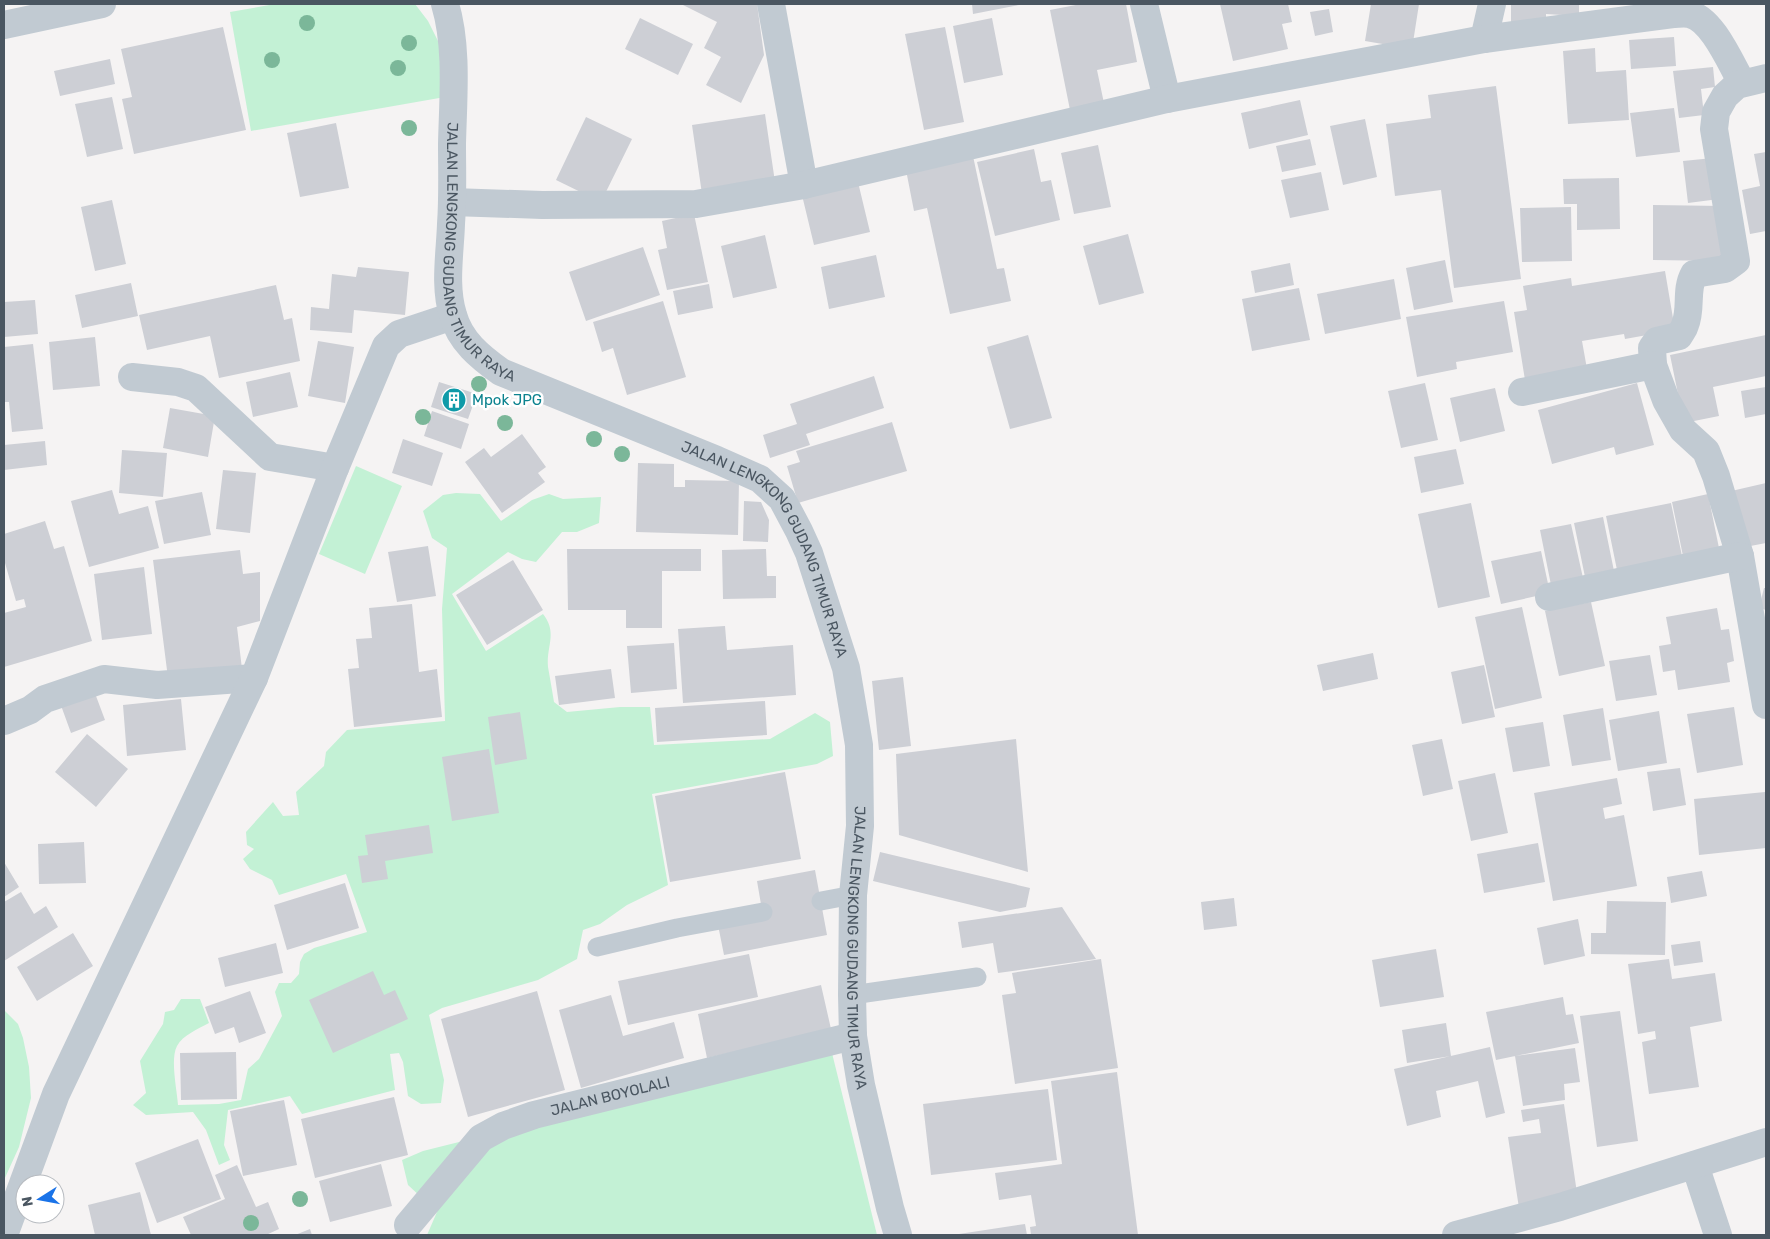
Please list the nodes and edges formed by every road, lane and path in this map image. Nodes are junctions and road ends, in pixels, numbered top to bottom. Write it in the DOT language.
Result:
graph roads {
  1 [pos="102,4"];
  2 [pos="445,4"];
  3 [pos="771,4"];
  4 [pos="1144,4"];
  5 [pos="1492,4"];
  6 [pos="4,25"];
  7 [pos="1484,39"];
  8 [pos="1754,80"];
  9 [pos="1167,99"];
  10 [pos="804,185"];
  11 [pos="452,202"];
  12 [pos="453,316"];
  13 [pos="1653,365"];
  14 [pos="132,378"];
  15 [pos="1522,392"];
  16 [pos="335,468"];
  17 [pos="1740,556"];
  18 [pos="1549,597"];
  19 [pos="254,678"];
  20 [pos="1766,705"];
  21 [pos="4,721"];
  22 [pos="853,895"];
  23 [pos="821,901"];
  24 [pos="763,912"];
  25 [pos="596,947"];
  26 [pos="977,977"];
  27 [pos="852,995"];
  28 [pos="853,1036"];
  29 [pos="1766,1142"];
  30 [pos="1695,1165"];
  31 [pos="408,1225"];
  32 [pos="4,1235"];
  33 [pos="898,1235"];
  34 [pos="1456,1235"];
  35 [pos="1718,1235"];
  1 -- 6 [label="street"];
  2 -- 11 [label="street, JALAN LENGKONG GUDANG TIMUR RAYA"];
  3 -- 10 [label="street"];
  4 -- 9 [label="street"];
  5 -- 7 [label="street"];
  7 -- 8 [label="street"];
  7 -- 9 [label="street"];
  8 -- 13 [label="street"];
  9 -- 10 [label="street"];
  10 -- 11 [label="street"];
  11 -- 12 [label="street, JALAN LENGKONG GUDANG TIMUR RAYA"];
  12 -- 16 [label="street"];
  12 -- 22 [label="street, JALAN LENGKONG GUDANG TIMUR RAYA"];
  13 -- 15 [label="street"];
  13 -- 17 [label="street"];
  14 -- 16 [label="street"];
  16 -- 19 [label="street"];
  17 -- 18 [label="street"];
  17 -- 20 [label="street"];
  19 -- 21 [label="street"];
  19 -- 32 [label="street"];
  22 -- 23 [label="lane"];
  22 -- 27 [label="street, JALAN LENGKONG GUDANG TIMUR RAYA"];
  24 -- 25 [label="lane"];
  26 -- 27 [label="lane"];
  27 -- 28 [label="street, JALAN LENGKONG GUDANG TIMUR RAYA"];
  28 -- 31 [label="street, JALAN BOYOLALI"];
  28 -- 33 [label="street, JALAN LENGKONG GUDANG TIMUR RAYA"];
  29 -- 30 [label="street"];
  30 -- 34 [label="street"];
  30 -- 35 [label="street"];
}
